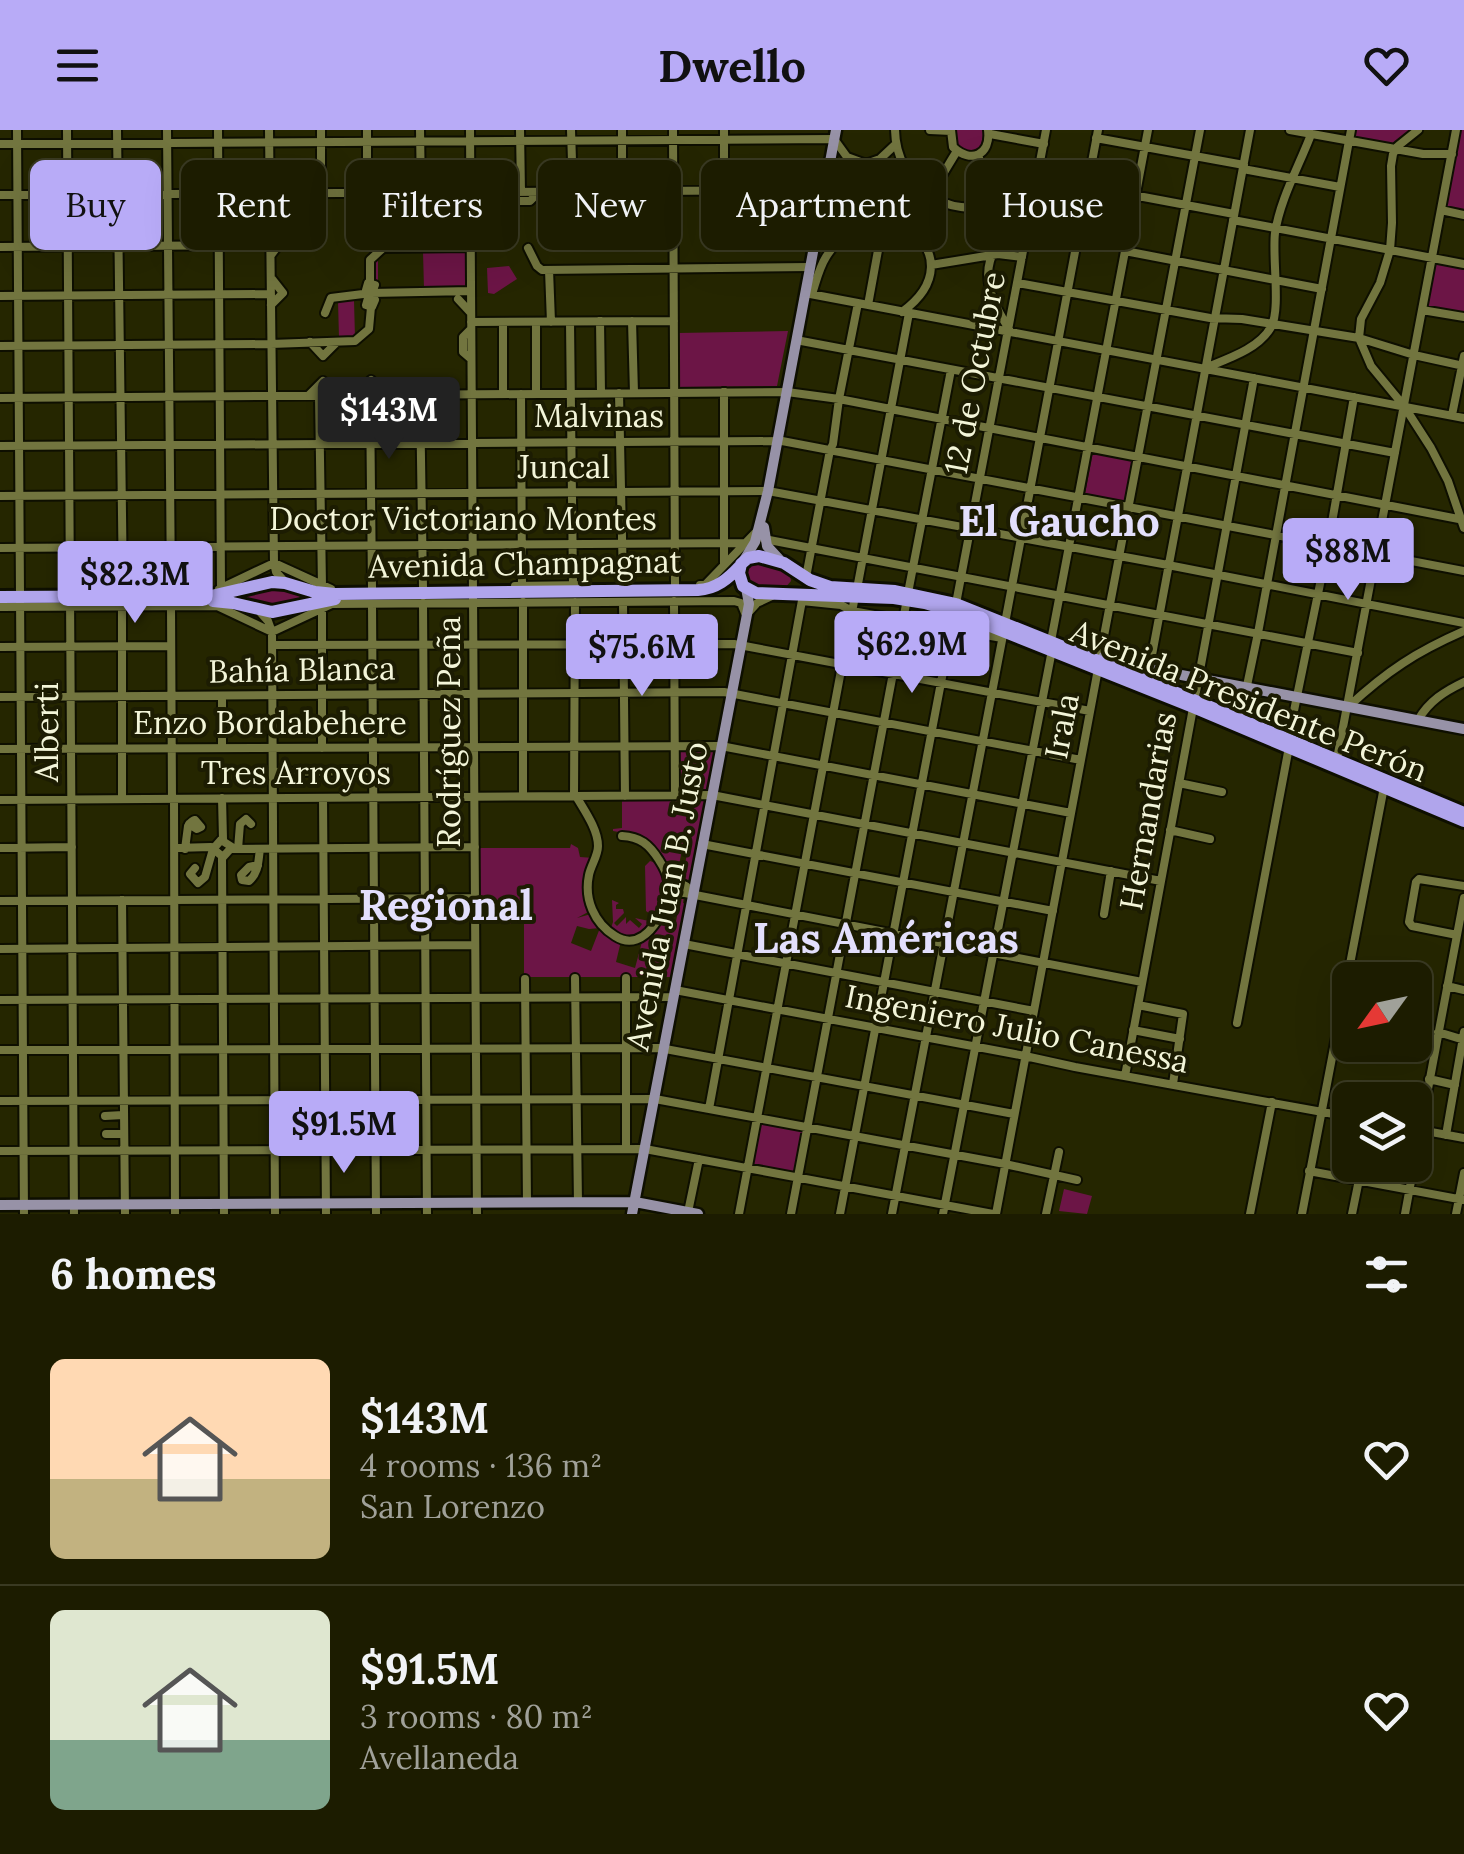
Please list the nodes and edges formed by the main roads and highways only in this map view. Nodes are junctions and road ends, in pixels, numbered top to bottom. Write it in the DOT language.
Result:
graph roads {
  1 [pos="835,134"];
  2 [pos="761,534"];
  3 [pos="743,562"];
  4 [pos="785,564"];
  5 [pos="726,571"];
  6 [pos="294,586"];
  7 [pos="251,587"];
  8 [pos="745,588"];
  9 [pos="707,590"];
  10 [pos="856,593"];
  11 [pos="477,595"];
  12 [pos="776,595"];
  13 [pos="70,599"];
  14 [pos="0,600"];
  15 [pos="681,601"];
  16 [pos="296,606"];
  17 [pos="251,608"];
  18 [pos="1099,662"];
  19 [pos="1149,675"];
  20 [pos="1194,704"];
  21 [pos="1464,729"];
  22 [pos="1289,743"];
  23 [pos="1336,763"];
  24 [pos="1464,817"];
  25 [pos="0,1206"];
  26 [pos="326,1208"];
  27 [pos="376,1208"];
  28 [pos="633,1208"];
  29 [pos="74,1209"];
  30 [pos="125,1209"];
  31 [pos="175,1209"];
  32 [pos="224,1209"];
  33 [pos="275,1209"];
  34 [pos="427,1209"];
  35 [pos="476,1209"];
  36 [pos="24,1210"];
  37 [pos="693,1213"];
  1 -- 2 [label="main road"];
  2 -- 3 [label="main road"];
  2 -- 4 [label="main road"];
  3 -- 4 [label="highway"];
  3 -- 5 [label="highway, Avenida Champagnat"];
  3 -- 8 [label="highway"];
  4 -- 10 [label="highway, Avenida Presidente Perón"];
  4 -- 12 [label="highway"];
  5 -- 9 [label="highway"];
  5 -- 11 [label="highway, Avenida Champagnat"];
  6 -- 7 [label="highway, Avenida Champagnat"];
  6 -- 11 [label="highway, Avenida Champagnat"];
  6 -- 16 [label="highway"];
  7 -- 13 [label="highway, Avenida Champagnat"];
  7 -- 17 [label="highway"];
  8 -- 9 [label="highway, Avenida Champagnat"];
  8 -- 12 [label="highway"];
  8 -- 28 [label="main road, Avenida Juan B. Justo"];
  9 -- 11 [label="highway, Avenida Champagnat"];
  9 -- 15 [label="highway"];
  10 -- 12 [label="highway, Avenida Presidente Perón"];
  10 -- 18 [label="highway, Avenida Presidente Perón"];
  11 -- 16 [label="highway, Avenida Champagnat"];
  13 -- 14 [label="highway, Avenida Champagnat"];
  13 -- 17 [label="highway, Avenida Champagnat"];
  16 -- 17 [label="highway, Avenida Champagnat"];
  18 -- 19 [label="highway, Avenida Presidente Perón"];
  18 -- 20 [label="highway, Avenida Presidente Perón"];
  19 -- 20 [label="highway, Avenida Presidente Perón"];
  19 -- 21 [label="main road"];
  20 -- 22 [label="highway, Avenida Presidente Perón"];
  20 -- 22 [label="highway, Avenida Presidente Perón"];
  22 -- 23 [label="highway, Avenida Presidente Perón"];
  23 -- 24 [label="highway, Avenida Presidente Perón"];
  23 -- 24 [label="highway, Avenida Presidente Perón"];
  25 -- 36 [label="main road"];
  26 -- 27 [label="main road"];
  26 -- 33 [label="main road"];
  27 -- 34 [label="main road"];
  28 -- 35 [label="main road"];
  28 -- 37 [label="main road"];
  29 -- 30 [label="main road"];
  29 -- 36 [label="main road"];
  30 -- 31 [label="main road"];
  31 -- 32 [label="main road"];
  32 -- 33 [label="main road"];
  34 -- 35 [label="main road"];
}
